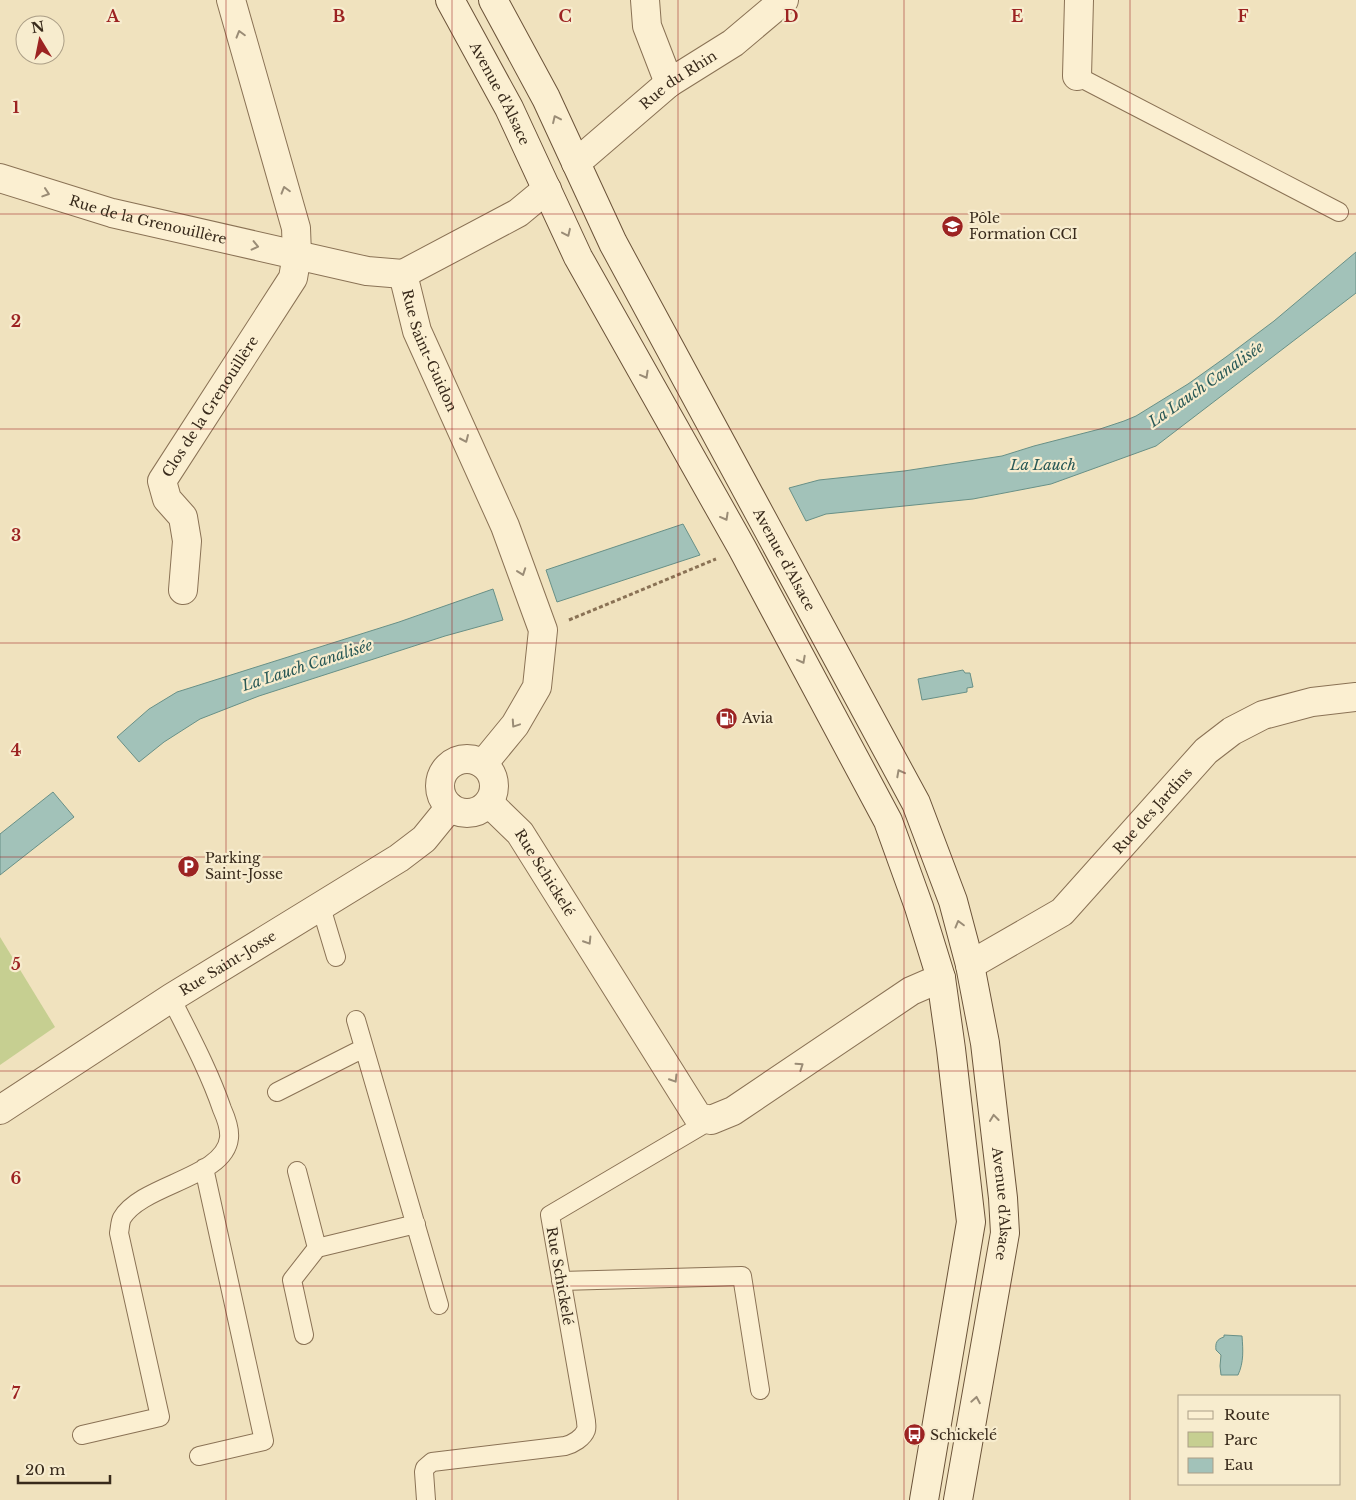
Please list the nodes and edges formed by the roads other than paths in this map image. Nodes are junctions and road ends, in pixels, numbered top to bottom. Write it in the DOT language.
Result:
graph roads {
  1 [pos="231,0"];
  2 [pos="450,0"];
  3 [pos="493,0"];
  4 [pos="646,0"];
  5 [pos="784,0"];
  6 [pos="1079,0"];
  7 [pos="1077,76"];
  8 [pos="669,83"];
  9 [pos="576,163"];
  10 [pos="0,178"];
  11 [pos="547,189"];
  12 [pos="1340,212"];
  13 [pos="297,255"];
  14 [pos="403,274"];
  15 [pos="183,590"];
  16 [pos="1356,697"];
  17 [pos="483,764"];
  18 [pos="489,803"];
  19 [pos="450,807"];
  20 [pos="322,906"];
  21 [pos="336,957"];
  22 [pos="970,965"];
  23 [pos="941,978"];
  24 [pos="171,998"];
  25 [pos="356,1020"];
  26 [pos="364,1048"];
  27 [pos="277,1092"];
  28 [pos="0,1110"];
  29 [pos="711,1120"];
  30 [pos="204,1168"];
  31 [pos="297,1171"];
  32 [pos="416,1224"];
  33 [pos="317,1248"];
  34 [pos="561,1281"];
  35 [pos="440,1304"];
  36 [pos="304,1335"];
  37 [pos="760,1390"];
  38 [pos="82,1435"];
  39 [pos="199,1456"];
  40 [pos="426,1500"];
  41 [pos="924,1500"];
  42 [pos="958,1500"];
  13 -- 1 [label="street, one-way"];
  2 -- 11 [label="street, Avenue d'Alsace"];
  9 -- 3 [label="street, Avenue d'Alsace, one-way"];
  4 -- 8 [label="street"];
  5 -- 8 [label="street, Rue du Rhin"];
  6 -- 7 [label="street"];
  7 -- 12 [label="lane"];
  8 -- 9 [label="street, Rue du Rhin"];
  9 -- 11 [label="street"];
  22 -- 9 [label="street, Avenue d'Alsace, one-way"];
  10 -- 13 [label="street, Rue de la Grenouillère, one-way"];
  11 -- 14 [label="street"];
  11 -- 23 [label="street, Avenue d'Alsace, one-way"];
  13 -- 14 [label="street, Rue Saint-Guidon"];
  13 -- 15 [label="street, Clos de la Grenouillère"];
  14 -- 17 [label="street, Rue Saint-Guidon, one-way"];
  16 -- 22 [label="street, Rue des Jardins"];
  17 -- 18 [label="street"];
  17 -- 19 [label="street"];
  18 -- 19 [label="street"];
  18 -- 29 [label="street, Rue Schickelé, one-way"];
  19 -- 20 [label="street, Rue Saint-Josse"];
  20 -- 21 [label="lane"];
  20 -- 24 [label="street, Rue Saint-Josse"];
  22 -- 23 [label="street"];
  42 -- 22 [label="street, Avenue d'Alsace, one-way"];
  29 -- 23 [label="street, Rue Schickelé, one-way"];
  23 -- 41 [label="street, Avenue d'Alsace"];
  24 -- 28 [label="street, Rue Saint-Josse"];
  24 -- 30 [label="lane"];
  25 -- 26 [label="lane"];
  26 -- 27 [label="lane"];
  26 -- 32 [label="lane"];
  29 -- 34 [label="lane, Rue Schickelé"];
  30 -- 38 [label="lane"];
  30 -- 39 [label="lane"];
  31 -- 33 [label="lane"];
  32 -- 33 [label="lane"];
  32 -- 35 [label="lane"];
  33 -- 36 [label="lane"];
  34 -- 37 [label="lane"];
  34 -- 40 [label="lane, Rue Schickelé"];
}
